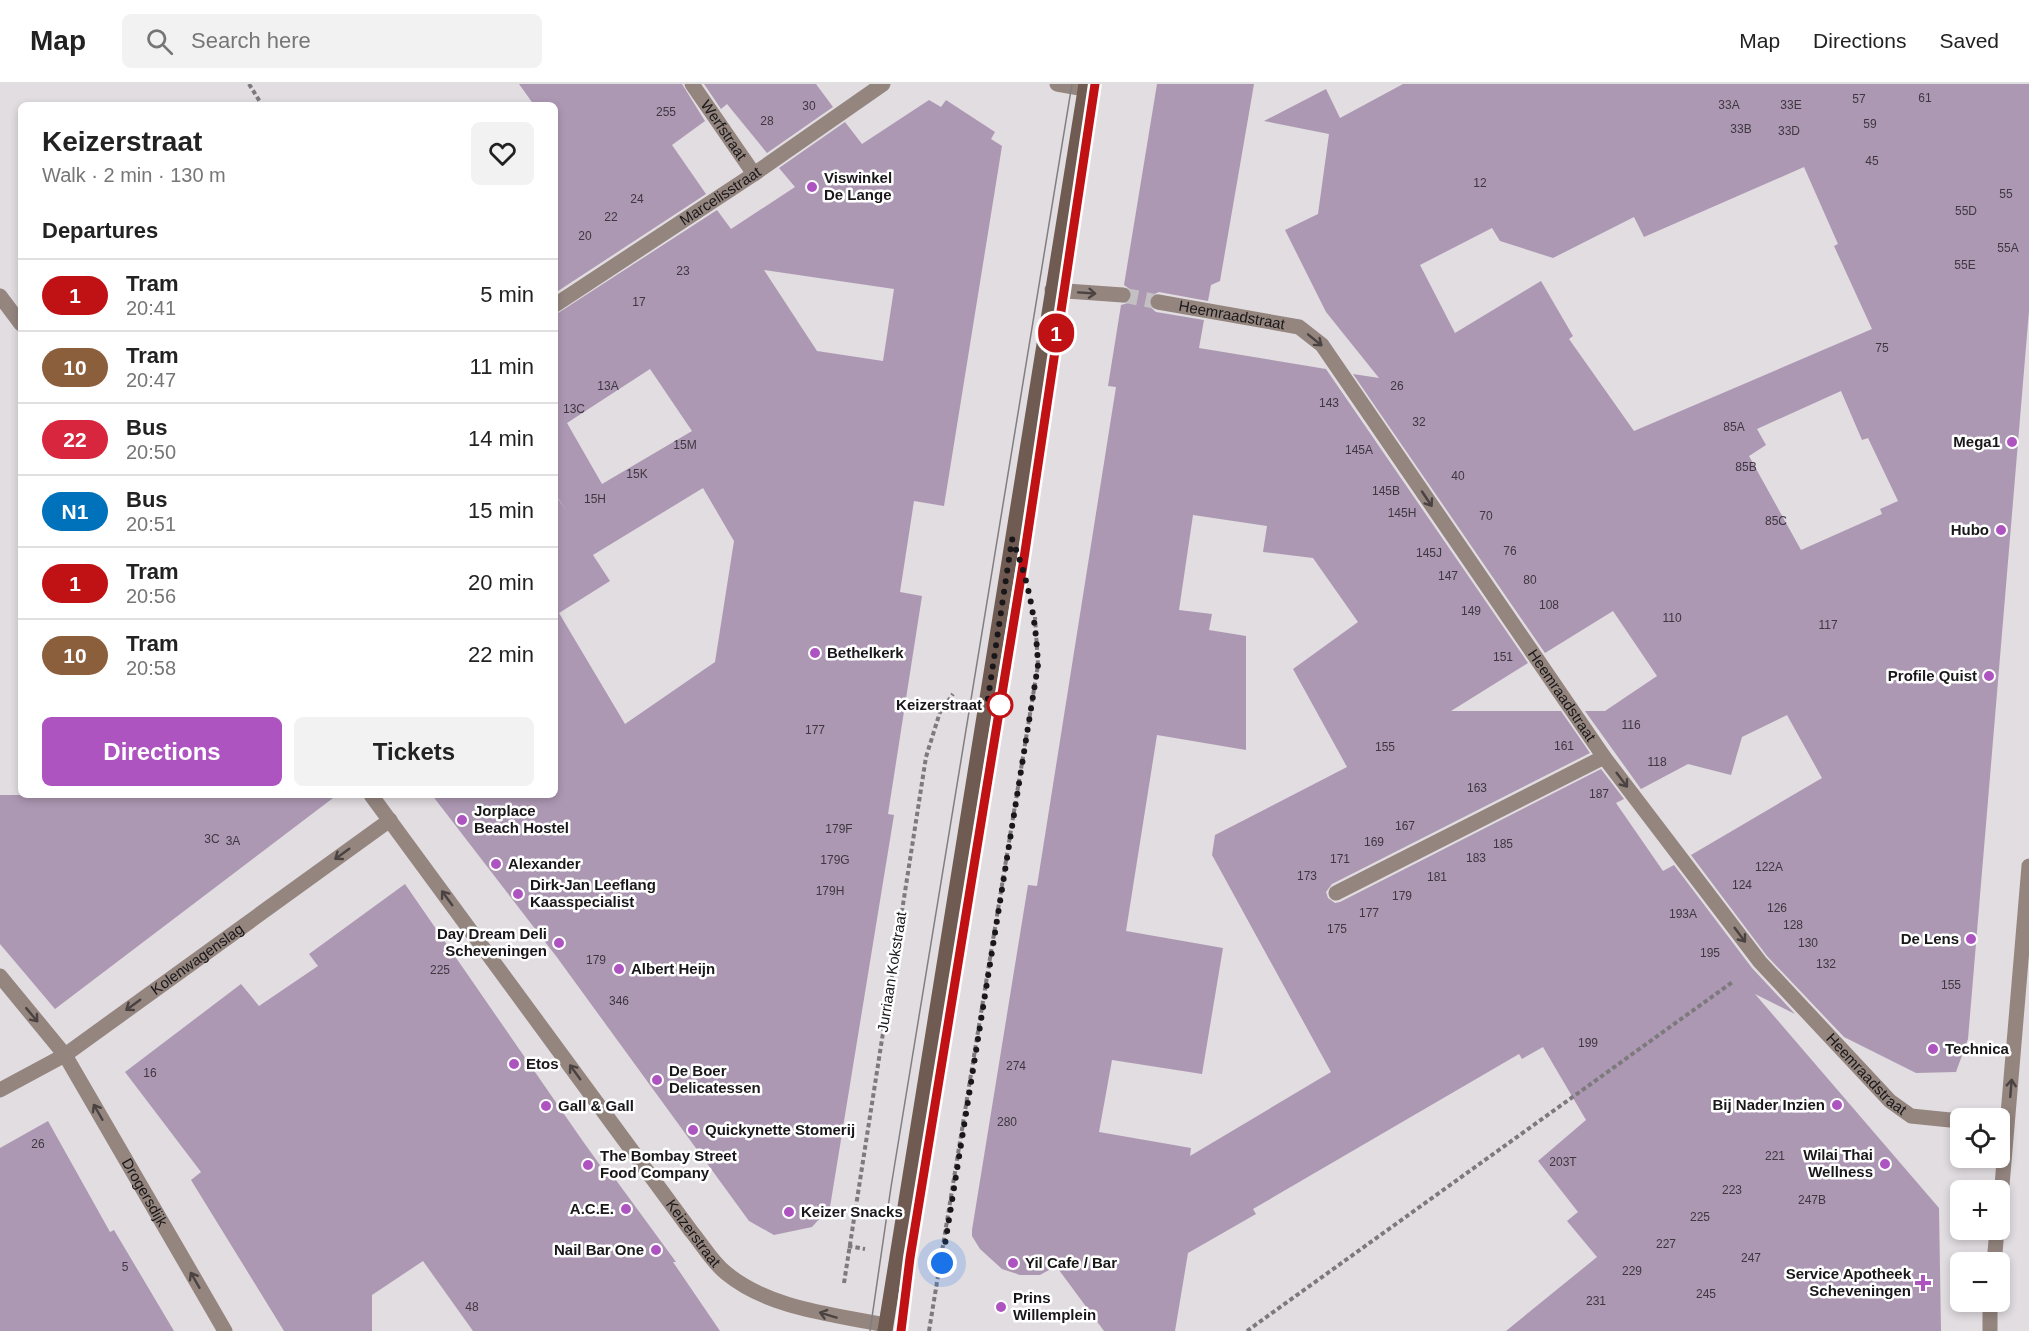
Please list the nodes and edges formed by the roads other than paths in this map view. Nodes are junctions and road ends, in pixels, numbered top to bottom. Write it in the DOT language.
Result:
graph roads {
  1 [pos="692,84"];
  2 [pos="883,84"];
  3 [pos="1058,84"];
  4 [pos="1085,86"];
  5 [pos="754,174"];
  6 [pos="1052,290"];
  7 [pos="1123,295"];
  8 [pos="0,296"];
  9 [pos="1158,302"];
  10 [pos="558,303"];
  11 [pos="18,320"];
  12 [pos="1604,757"];
  13 [pos="373,798"];
  14 [pos="390,820"];
  15 [pos="2029,866"];
  16 [pos="1336,893"];
  17 [pos="2027,909"];
  18 [pos="0,976"];
  19 [pos="65,1054"];
  20 [pos="0,1090"];
  21 [pos="2006,1108"];
  22 [pos="1950,1120"];
  23 [pos="1990,1312"];
  24 [pos="885,1328"];
  25 [pos="225,1331"];
  26 [pos="1990,1331"];
  1 -- 5 [label="street, Werfstraat"];
  2 -- 5 [label="street, Marcelisstraat"];
  3 -- 4 [label="street"];
  4 -- 6 [label="main road"];
  5 -- 10 [label="street, Marcelisstraat"];
  6 -- 7 [label="street, one-way"];
  6 -- 24 [label="main road"];
  8 -- 11 [label="street"];
  9 -- 12 [label="street, Heemraadstraat, one-way"];
  12 -- 16 [label="street"];
  12 -- 22 [label="street, Heemraadstraat, one-way"];
  13 -- 14 [label="street, Keizerstraat"];
  14 -- 19 [label="street, Kolenwagenslag, one-way"];
  24 -- 14 [label="street, Keizerstraat, one-way"];
  15 -- 17 [label="street"];
  21 -- 17 [label="street, one-way"];
  18 -- 19 [label="street, Drogersdijk, one-way"];
  19 -- 20 [label="street, Kolenwagenslag"];
  25 -- 19 [label="street, Drogersdijk, one-way"];
  23 -- 26 [label="street"];
}
